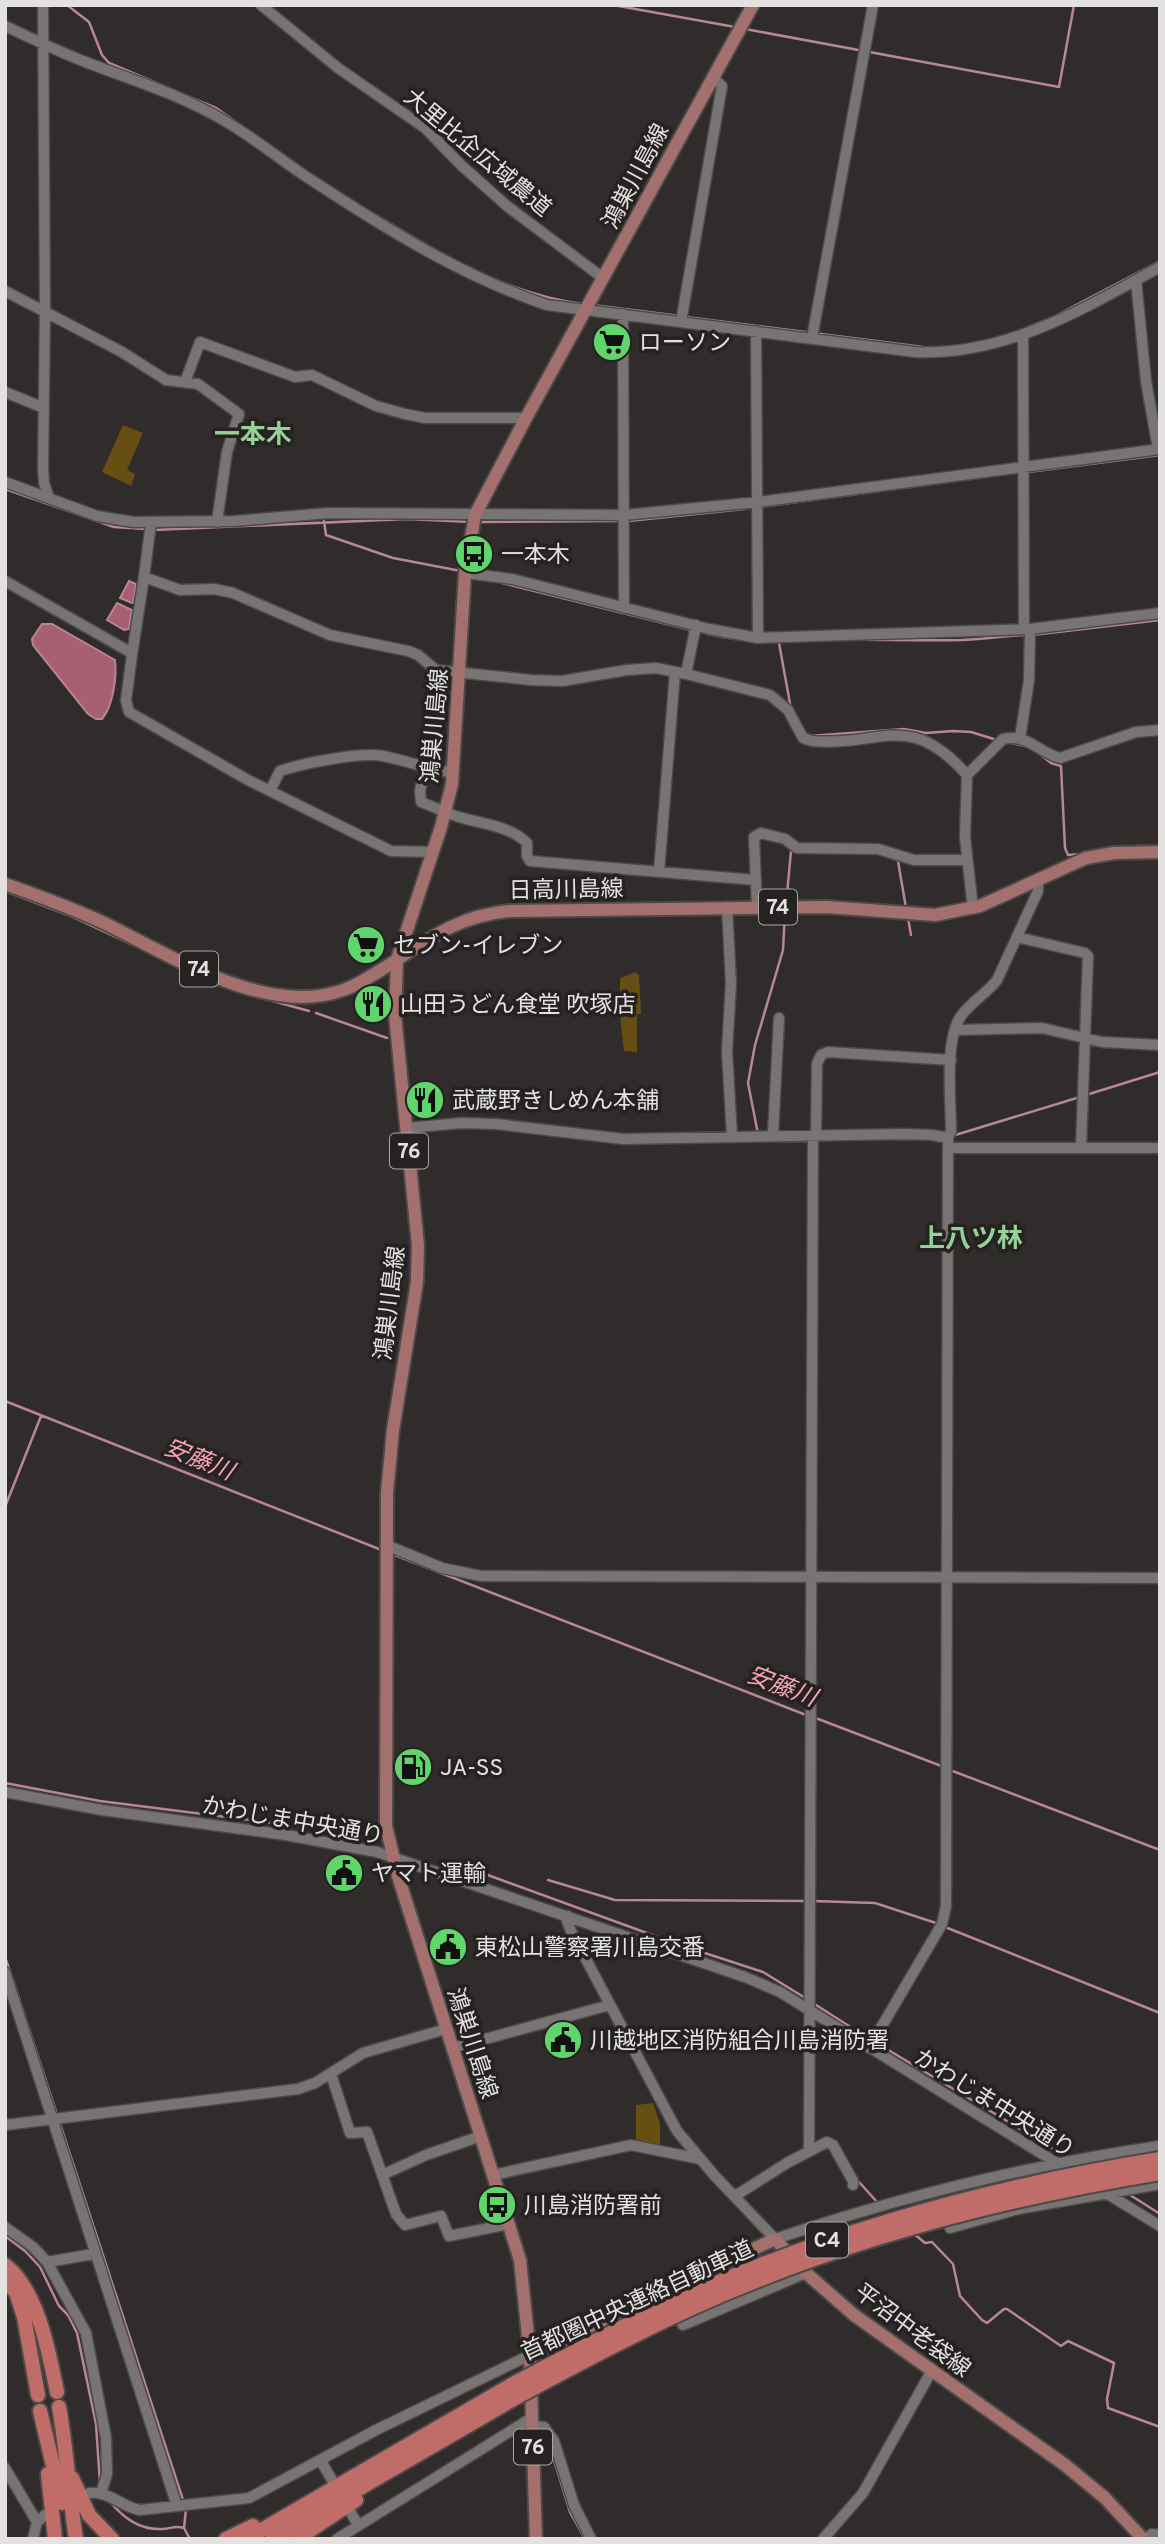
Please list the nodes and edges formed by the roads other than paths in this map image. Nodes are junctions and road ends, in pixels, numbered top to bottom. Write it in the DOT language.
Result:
graph roads {
  1 [pos="43,5"];
  2 [pos="261,5"];
  3 [pos="753,5"];
  4 [pos="873,5"];
  5 [pos="5,26"];
  6 [pos="43,44"];
  7 [pos="712,77"];
  8 [pos="1160,267"];
  9 [pos="603,278"];
  10 [pos="1136,280"];
  11 [pos="5,291"];
  12 [pos="586,309"];
  13 [pos="45,310"];
  14 [pos="623,314"];
  15 [pos="681,322"];
  16 [pos="756,331"];
  17 [pos="1023,335"];
  18 [pos="812,338"];
  19 [pos="185,382"];
  20 [pos="5,392"];
  21 [pos="44,408"];
  22 [pos="526,418"];
  23 [pos="1159,449"];
  24 [pos="1023,468"];
  25 [pos="5,482"];
  26 [pos="49,498"];
  27 [pos="758,502"];
  28 [pos="475,515"];
  29 [pos="624,516"];
  30 [pos="217,522"];
  31 [pos="151,523"];
  32 [pos="465,573"];
  33 [pos="144,577"];
  34 [pos="5,581"];
  35 [pos="624,608"];
  36 [pos="1160,613"];
  37 [pos="696,625"];
  38 [pos="1027,629"];
  39 [pos="758,638"];
  40 [pos="132,655"];
  41 [pos="460,672"];
  42 [pos="675,672"];
  43 [pos="686,674"];
  44 [pos="1160,730"];
  45 [pos="1020,738"];
  46 [pos="425,769"];
  47 [pos="453,773"];
  48 [pos="968,775"];
  49 [pos="270,791"];
  50 [pos="446,811"];
  51 [pos="433,852"];
  52 [pos="1160,852"];
  53 [pos="967,860"];
  54 [pos="659,872"];
  55 [pos="1038,879"];
  56 [pos="756,880"];
  57 [pos="5,884"];
  58 [pos="757,907"];
  59 [pos="727,908"];
  60 [pos="973,909"];
  61 [pos="1017,937"];
  62 [pos="397,960"];
  63 [pos="779,1018"];
  64 [pos="955,1030"];
  65 [pos="1084,1038"];
  66 [pos="1160,1045"];
  67 [pos="951,1060"];
  68 [pos="407,1128"];
  69 [pos="773,1135"];
  70 [pos="814,1135"];
  71 [pos="732,1136"];
  72 [pos="949,1143"];
  73 [pos="1081,1148"];
  74 [pos="1160,1148"];
  75 [pos="386,1545"];
  76 [pos="812,1577"];
  77 [pos="948,1577"];
  78 [pos="1160,1578"];
  79 [pos="5,1792"];
  80 [pos="392,1857"];
  81 [pos="569,1916"];
  82 [pos="5,1972"];
  83 [pos="610,2005"];
  84 [pos="810,2011"];
  85 [pos="446,2029"];
  86 [pos="452,2048"];
  87 [pos="869,2048"];
  88 [pos="331,2074"];
  89 [pos="53,2119"];
  90 [pos="5,2125"];
  91 [pos="481,2136"];
  92 [pos="1160,2146"];
  93 [pos="809,2151"];
  94 [pos="700,2159"];
  95 [pos="1160,2159"];
  96 [pos="1056,2163"];
  97 [pos="1160,2173"];
  98 [pos="382,2175"];
  99 [pos="493,2175"];
  100 [pos="1160,2184"];
  101 [pos="853,2185"];
  102 [pos="942,2190"];
  103 [pos="1108,2194"];
  104 [pos="735,2196"];
  105 [pos="510,2224"];
  106 [pos="1160,2226"];
  107 [pos="5,2227"];
  108 [pos="775,2239"];
  109 [pos="94,2254"];
  110 [pos="47,2262"];
  111 [pos="5,2265"];
  112 [pos="806,2273"];
  113 [pos="5,2281"];
  114 [pos="666,2289"];
  115 [pos="530,2355"];
  116 [pos="931,2372"];
  117 [pos="516,2390"];
  118 [pos="57,2392"];
  119 [pos="38,2395"];
  120 [pos="59,2407"];
  121 [pos="40,2411"];
  122 [pos="533,2421"];
  123 [pos="43,2431"];
  124 [pos="68,2459"];
  125 [pos="321,2461"];
  126 [pos="5,2468"];
  127 [pos="89,2493"];
  128 [pos="105,2494"];
  129 [pos="342,2497"];
  130 [pos="182,2506"];
  131 [pos="276,2521"];
  132 [pos="358,2525"];
  133 [pos="1160,2535"];
  134 [pos="33,2539"];
  135 [pos="55,2539"];
  136 [pos="68,2539"];
  137 [pos="76,2539"];
  138 [pos="112,2539"];
  139 [pos="226,2539"];
  140 [pos="246,2539"];
  141 [pos="272,2539"];
  142 [pos="297,2539"];
  143 [pos="337,2539"];
  144 [pos="536,2539"];
  145 [pos="591,2539"];
  146 [pos="823,2539"];
  147 [pos="1144,2539"];
  1 -- 6 [label="street"];
  2 -- 9 [label="street, 大里比企広域農道"];
  3 -- 7 [label="main road, 鴻巣川島線 / 76"];
  4 -- 18 [label="street"];
  5 -- 6 [label="street"];
  6 -- 12 [label="street"];
  6 -- 13 [label="street"];
  7 -- 9 [label="main road, 鴻巣川島線 / 76"];
  7 -- 15 [label="street"];
  8 -- 10 [label="street"];
  9 -- 12 [label="main road, 鴻巣川島線 / 76"];
  10 -- 17 [label="street"];
  10 -- 23 [label="street"];
  11 -- 13 [label="street"];
  12 -- 14 [label="street"];
  12 -- 22 [label="main road, 鴻巣川島線 / 76"];
  13 -- 19 [label="street"];
  13 -- 21 [label="street"];
  14 -- 15 [label="street"];
  14 -- 29 [label="street"];
  15 -- 16 [label="street"];
  16 -- 18 [label="street"];
  16 -- 27 [label="street"];
  17 -- 18 [label="street"];
  17 -- 24 [label="street"];
  19 -- 22 [label="street"];
  19 -- 30 [label="street"];
  20 -- 21 [label="street"];
  21 -- 26 [label="street"];
  22 -- 28 [label="main road, 鴻巣川島線 / 76"];
  23 -- 24 [label="street"];
  24 -- 27 [label="street"];
  24 -- 38 [label="street"];
  25 -- 26 [label="street"];
  26 -- 31 [label="street"];
  27 -- 29 [label="street"];
  27 -- 39 [label="street"];
  28 -- 29 [label="street"];
  28 -- 30 [label="street"];
  28 -- 32 [label="main road, 鴻巣川島線 / 76"];
  29 -- 35 [label="street"];
  30 -- 31 [label="street"];
  31 -- 33 [label="street"];
  32 -- 35 [label="street"];
  32 -- 41 [label="main road, 鴻巣川島線 / 76"];
  33 -- 40 [label="street"];
  33 -- 41 [label="street"];
  34 -- 40 [label="street"];
  35 -- 37 [label="street"];
  36 -- 38 [label="street"];
  37 -- 39 [label="street"];
  37 -- 43 [label="street"];
  38 -- 39 [label="street"];
  38 -- 45 [label="street"];
  40 -- 49 [label="street"];
  41 -- 42 [label="street"];
  41 -- 47 [label="main road, 鴻巣川島線 / 76"];
  42 -- 43 [label="street"];
  42 -- 54 [label="street"];
  43 -- 48 [label="street"];
  44 -- 45 [label="street"];
  45 -- 48 [label="street"];
  46 -- 47 [label="street"];
  46 -- 49 [label="street"];
  46 -- 50 [label="street"];
  47 -- 50 [label="main road, 鴻巣川島線 / 76"];
  48 -- 53 [label="street"];
  49 -- 51 [label="street"];
  50 -- 51 [label="main road, 鴻巣川島線 / 76"];
  50 -- 54 [label="street"];
  51 -- 62 [label="main road, 鴻巣川島線 / 76"];
  52 -- 55 [label="main road, 日高川島線 / 74"];
  53 -- 56 [label="street"];
  53 -- 60 [label="street"];
  54 -- 56 [label="street"];
  55 -- 60 [label="main road, 日高川島線 / 74"];
  55 -- 61 [label="street"];
  56 -- 58 [label="street"];
  57 -- 62 [label="main road, 日高川島線 / 74"];
  58 -- 59 [label="main road, 日高川島線 / 74"];
  58 -- 60 [label="main road, 日高川島線 / 74"];
  59 -- 62 [label="main road, 日高川島線 / 74"];
  59 -- 71 [label="street"];
  61 -- 64 [label="street"];
  61 -- 65 [label="street"];
  62 -- 68 [label="main road, 鴻巣川島線 / 76"];
  63 -- 69 [label="street"];
  64 -- 65 [label="street"];
  64 -- 67 [label="street"];
  65 -- 66 [label="street"];
  65 -- 73 [label="street"];
  67 -- 70 [label="street"];
  67 -- 72 [label="street"];
  68 -- 71 [label="street"];
  68 -- 75 [label="main road, 鴻巣川島線 / 76"];
  69 -- 70 [label="street"];
  69 -- 71 [label="street"];
  70 -- 72 [label="street"];
  70 -- 76 [label="street"];
  72 -- 73 [label="street"];
  72 -- 77 [label="street"];
  73 -- 74 [label="street"];
  75 -- 76 [label="street"];
  75 -- 80 [label="main road, 鴻巣川島線 / 76"];
  76 -- 77 [label="street"];
  76 -- 84 [label="street"];
  77 -- 78 [label="street"];
  77 -- 87 [label="street"];
  79 -- 80 [label="street, かわじま中央通り"];
  80 -- 81 [label="street, かわじま中央通り"];
  80 -- 85 [label="main road, 鴻巣川島線 / 76"];
  81 -- 83 [label="street"];
  81 -- 84 [label="street, かわじま中央通り"];
  82 -- 89 [label="street"];
  83 -- 86 [label="street"];
  83 -- 94 [label="street"];
  84 -- 87 [label="street, かわじま中央通り"];
  84 -- 93 [label="street"];
  85 -- 86 [label="main road, 鴻巣川島線 / 76"];
  85 -- 88 [label="street"];
  86 -- 91 [label="main road, 鴻巣川島線 / 76"];
  87 -- 96 [label="street, かわじま中央通り"];
  88 -- 89 [label="street"];
  88 -- 98 [label="street"];
  89 -- 90 [label="street"];
  89 -- 109 [label="street"];
  91 -- 98 [label="street"];
  91 -- 99 [label="main road, 鴻巣川島線 / 76"];
  92 -- 96 [label="street"];
  93 -- 101 [label="street"];
  93 -- 104 [label="street"];
  94 -- 99 [label="street"];
  94 -- 104 [label="street"];
  95 -- 117 [label="highway, 首都圏中央連絡自動車道 / C4, bridge"];
  96 -- 102 [label="street"];
  96 -- 103 [label="street, かわじま中央通り"];
  97 -- 117 [label="highway, 首都圏中央連絡自動車道 / C4, bridge"];
  98 -- 105 [label="street"];
  99 -- 105 [label="main road, 鴻巣川島線 / 76"];
  100 -- 103 [label="street"];
  102 -- 103 [label="street"];
  102 -- 108 [label="street"];
  103 -- 106 [label="street, かわじま中央通り"];
  104 -- 108 [label="street"];
  105 -- 115 [label="main road, 鴻巣川島線 / 76"];
  107 -- 110 [label="street"];
  108 -- 112 [label="main road, 平沼中老袋線"];
  108 -- 114 [label="main road"];
  109 -- 110 [label="street"];
  109 -- 130 [label="street"];
  110 -- 128 [label="street"];
  111 -- 118 [label="highway"];
  112 -- 114 [label="street"];
  112 -- 116 [label="main road, 平沼中老袋線"];
  113 -- 119 [label="highway"];
  114 -- 115 [label="main road"];
  115 -- 122 [label="main road, 鴻巣川島線 / 76"];
  115 -- 125 [label="street"];
  116 -- 146 [label="street"];
  116 -- 147 [label="main road, 平沼中老袋線"];
  117 -- 129 [label="highway, 首都圏中央連絡自動車道 / C4"];
  117 -- 129 [label="highway, 首都圏中央連絡自動車道 / C4"];
  120 -- 124 [label="highway"];
  121 -- 123 [label="highway"];
  122 -- 132 [label="street"];
  122 -- 144 [label="main road, 鴻巣川島線 / 76"];
  122 -- 145 [label="street"];
  123 -- 135 [label="highway"];
  123 -- 136 [label="highway"];
  124 -- 137 [label="highway"];
  124 -- 138 [label="highway"];
  125 -- 129 [label="street"];
  125 -- 130 [label="street"];
  126 -- 134 [label="street"];
  127 -- 128 [label="street"];
  128 -- 130 [label="street"];
  129 -- 131 [label="highway, 首都圏中央連絡自動車道 / C4"];
  129 -- 132 [label="street"];
  129 -- 141 [label="highway, 首都圏中央連絡自動車道 / C4"];
  129 -- 142 [label="highway"];
  131 -- 139 [label="highway"];
  131 -- 140 [label="highway, 首都圏中央連絡自動車道 / C4"];
  132 -- 143 [label="street"];
  133 -- 147 [label="street"];
}
